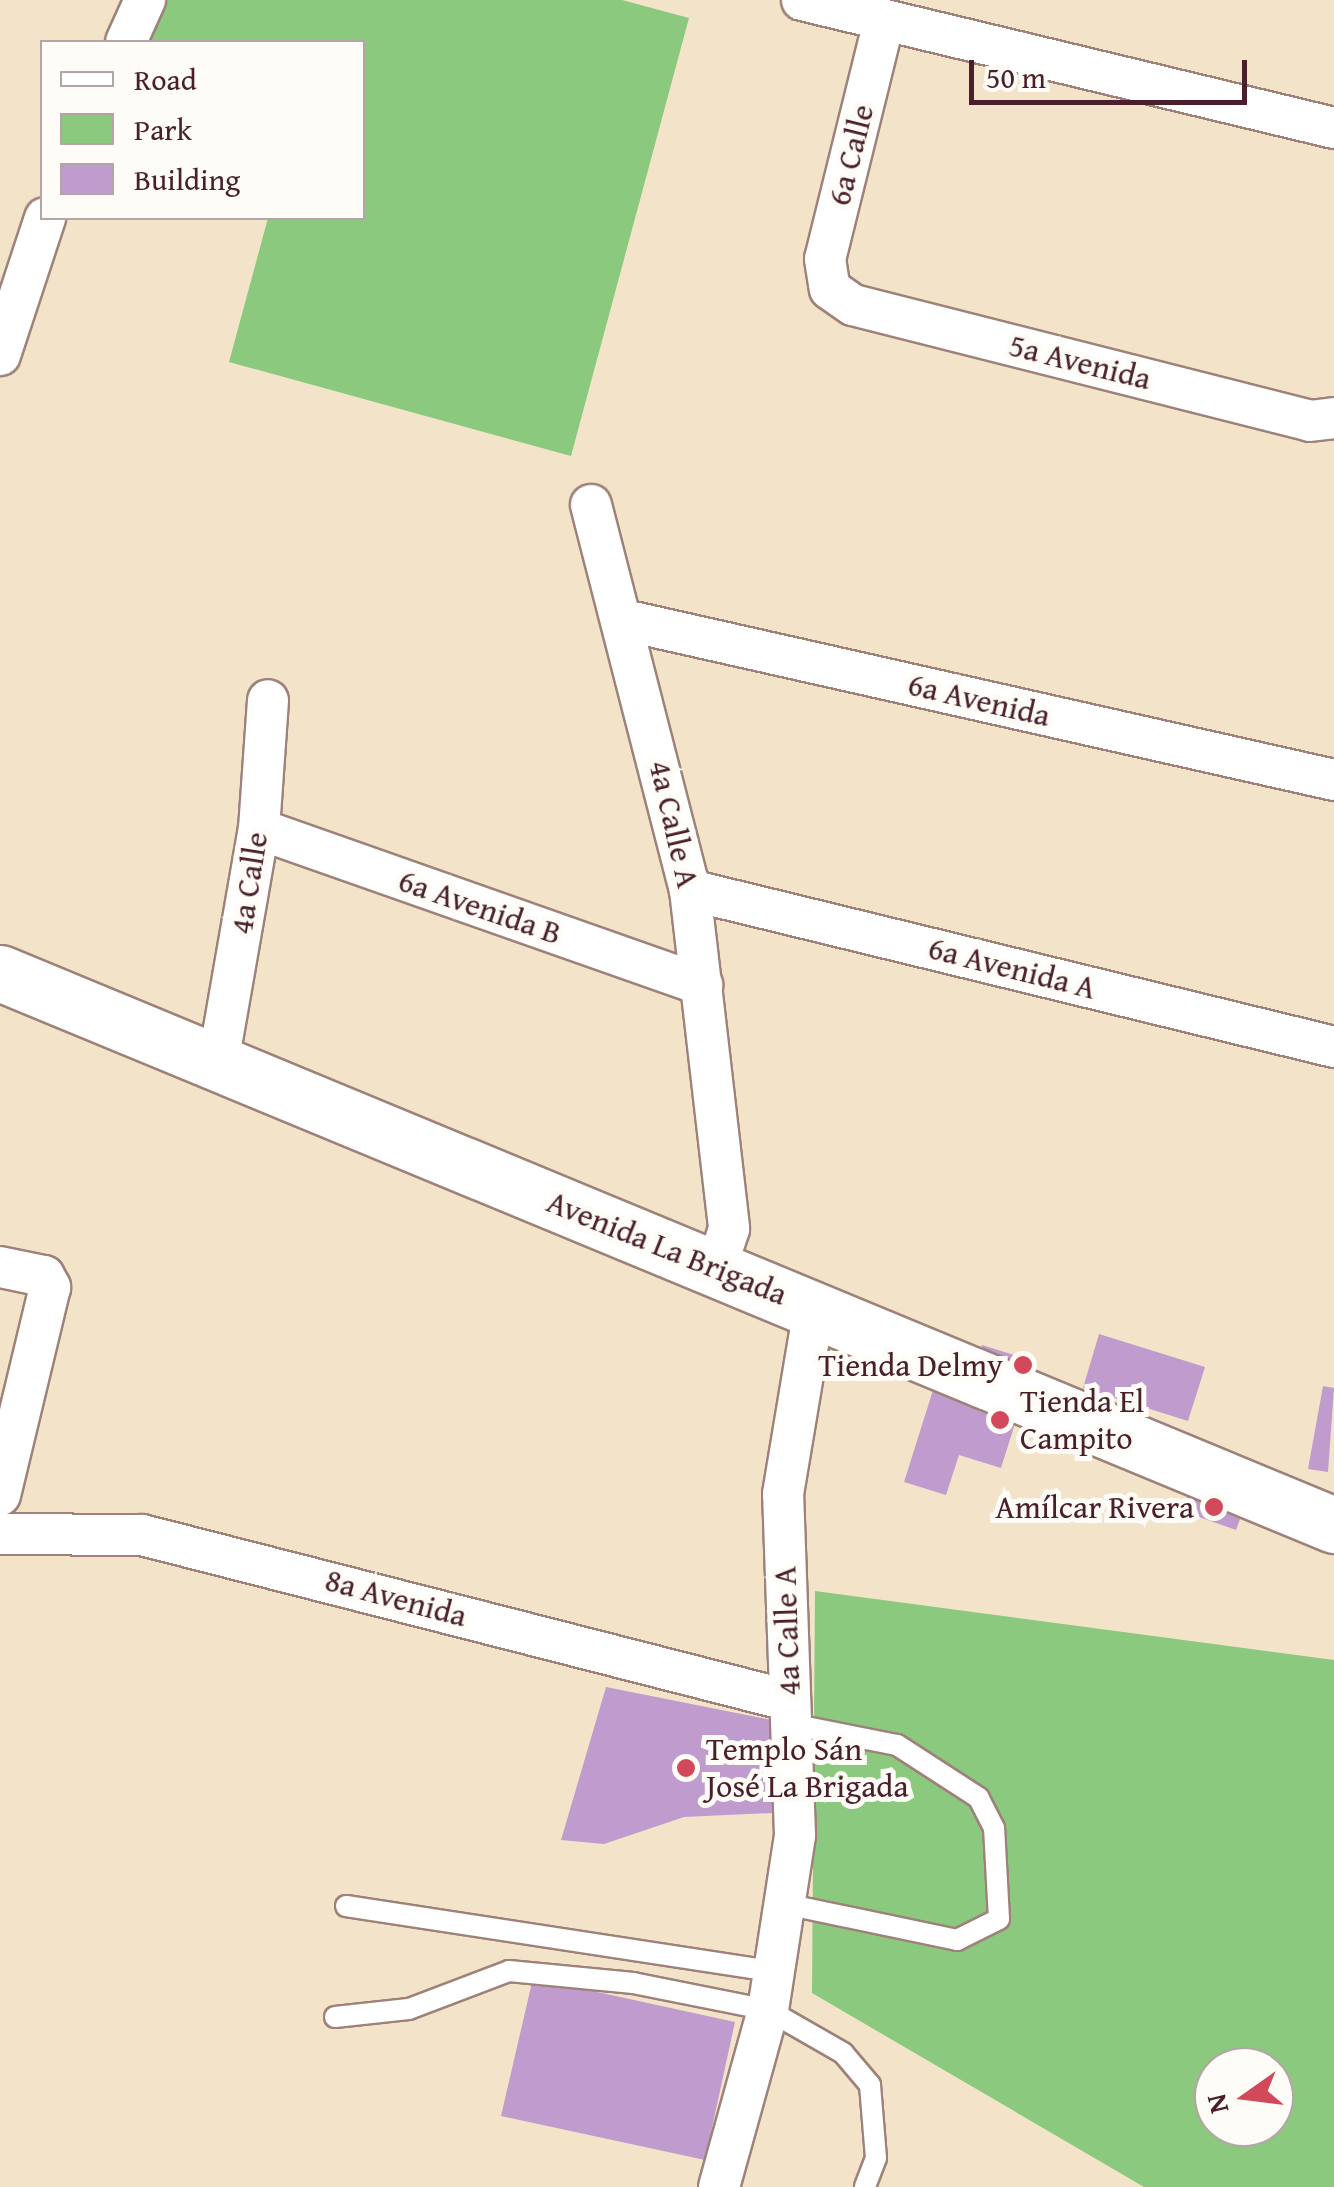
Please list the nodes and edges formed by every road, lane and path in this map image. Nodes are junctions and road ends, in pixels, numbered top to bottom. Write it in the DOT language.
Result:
graph roads {
  1 [pos="145,0"];
  2 [pos="802,0"];
  3 [pos="884,21"];
  4 [pos="127,40"];
  5 [pos="1334,128"];
  6 [pos="44,220"];
  7 [pos="830,290"];
  8 [pos="0,354"];
  9 [pos="1334,418"];
  10 [pos="591,505"];
  11 [pos="624,620"];
  12 [pos="268,700"];
  13 [pos="1334,780"];
  14 [pos="259,829"];
  15 [pos="690,890"];
  16 [pos="0,973"];
  17 [pos="702,986"];
  18 [pos="1334,1047"];
  19 [pos="218,1064"];
  20 [pos="0,1266"];
  21 [pos="716,1268"];
  22 [pos="814,1308"];
  23 [pos="0,1495"];
  24 [pos="1334,1525"];
  25 [pos="0,1534"];
  26 [pos="789,1712"];
  27 [pos="785,1904"];
  28 [pos="346,1906"];
  29 [pos="772,1991"];
  30 [pos="335,2017"];
  31 [pos="719,2187"];
  32 [pos="864,2187"];
  1 -- 4 [label="street"];
  2 -- 3 [label="street"];
  3 -- 5 [label="street"];
  3 -- 7 [label="street, 6a Calle"];
  6 -- 8 [label="street"];
  7 -- 9 [label="street, 5a Avenida"];
  10 -- 11 [label="street, 4a Calle A"];
  11 -- 13 [label="street, 6a Avenida"];
  11 -- 15 [label="street, 4a Calle A"];
  12 -- 14 [label="street, 4a Calle"];
  14 -- 17 [label="street, 6a Avenida B"];
  14 -- 19 [label="street, 4a Calle"];
  15 -- 17 [label="street, 4a Calle A"];
  15 -- 18 [label="street, 6a Avenida A"];
  16 -- 19 [label="main road, Avenida La Brigada"];
  17 -- 21 [label="street, 4a Calle A"];
  19 -- 21 [label="main road, Avenida La Brigada"];
  20 -- 23 [label="street"];
  21 -- 22 [label="main road, Avenida La Brigada"];
  22 -- 24 [label="main road, Avenida La Brigada"];
  22 -- 26 [label="street, 4a Calle A"];
  25 -- 26 [label="street, 8a Avenida"];
  26 -- 27 [label="street, 4a Calle A"];
  26 -- 27 [label="lane"];
  27 -- 29 [label="street, 4a Calle A"];
  28 -- 29 [label="lane"];
  29 -- 30 [label="lane"];
  29 -- 31 [label="street, 4a Calle A"];
  29 -- 32 [label="lane"];
}
